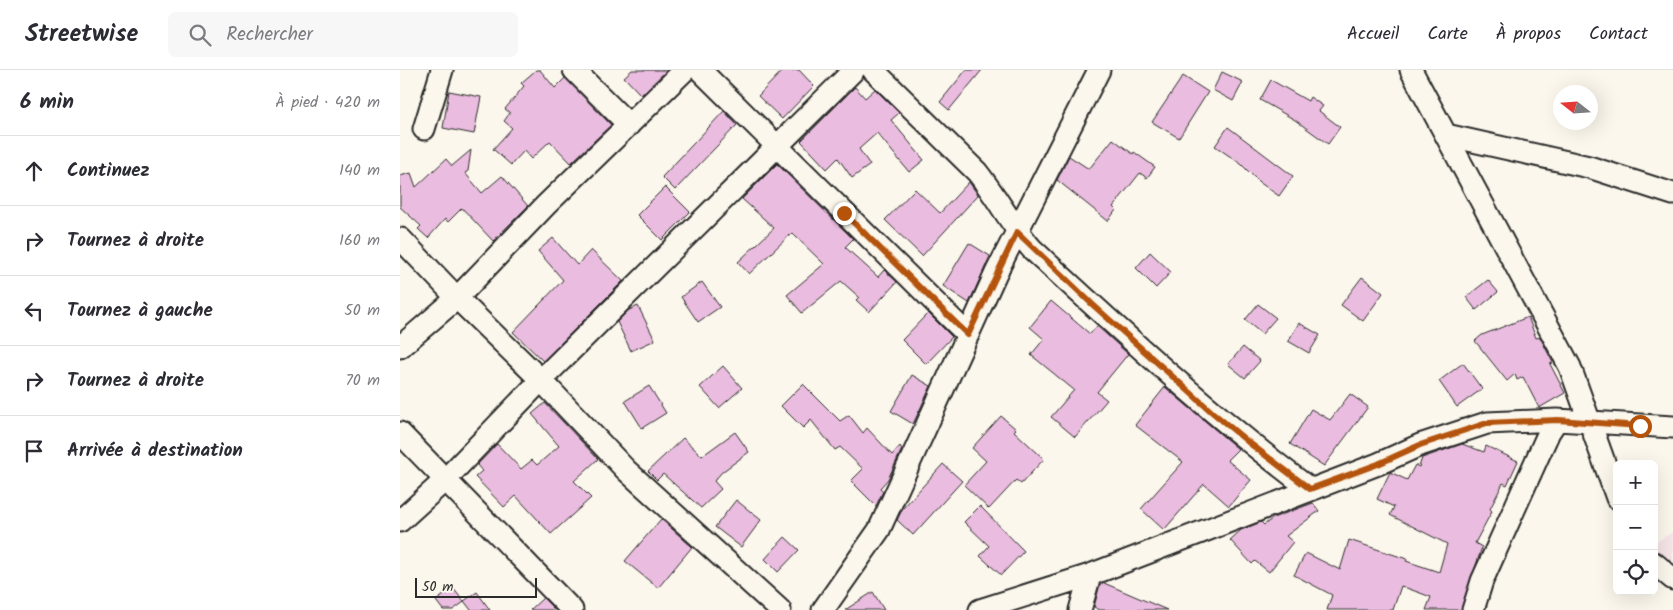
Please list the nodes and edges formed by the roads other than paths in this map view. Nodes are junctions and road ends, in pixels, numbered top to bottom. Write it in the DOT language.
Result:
graph roads {
  1 [pos="442,70"];
  2 [pos="574,70"];
  3 [pos="685,70"];
  4 [pos="700,70"];
  5 [pos="854,70"];
  6 [pos="873,70"];
  7 [pos="1099,70"];
  8 [pos="1411,70"];
  9 [pos="628,125"];
  10 [pos="424,129"];
  11 [pos="1446,136"];
  12 [pos="776,146"];
  13 [pos="1673,194"];
  14 [pos="1017,232"];
  15 [pos="401,239"];
  16 [pos="457,298"];
  17 [pos="968,335"];
  18 [pos="400,347"];
  19 [pos="541,380"];
  20 [pos="1558,420"];
  21 [pos="1591,424"];
  22 [pos="1673,427"];
  23 [pos="400,433"];
  24 [pos="444,481"];
  25 [pos="1613,487"];
  26 [pos="1310,489"];
  27 [pos="400,521"];
  28 [pos="1658,566"];
  29 [pos="1090,575"];
  30 [pos="1673,579"];
  31 [pos="572,610"];
  32 [pos="780,610"];
  33 [pos="823,610"];
  34 [pos="980,610"];
  35 [pos="1080,610"];
  36 [pos="1473,610"];
  1 -- 10 [label="street"];
  2 -- 9 [label="street"];
  3 -- 9 [label="street"];
  4 -- 12 [label="street"];
  5 -- 12 [label="street"];
  6 -- 14 [label="street"];
  7 -- 14 [label="street"];
  8 -- 11 [label="street"];
  9 -- 16 [label="street"];
  11 -- 13 [label="street"];
  11 -- 21 [label="street"];
  12 -- 17 [label="street"];
  12 -- 19 [label="street"];
  14 -- 17 [label="street"];
  14 -- 26 [label="street"];
  15 -- 16 [label="street"];
  16 -- 18 [label="street"];
  16 -- 19 [label="street"];
  17 -- 33 [label="street"];
  19 -- 24 [label="street"];
  19 -- 32 [label="street"];
  20 -- 21 [label="street"];
  20 -- 26 [label="street"];
  20 -- 36 [label="street"];
  21 -- 22 [label="street"];
  21 -- 25 [label="street"];
  23 -- 24 [label="street"];
  24 -- 27 [label="street"];
  24 -- 31 [label="street"];
  26 -- 29 [label="street"];
  28 -- 30 [label="street"];
  29 -- 34 [label="street"];
  29 -- 35 [label="street"];
}
